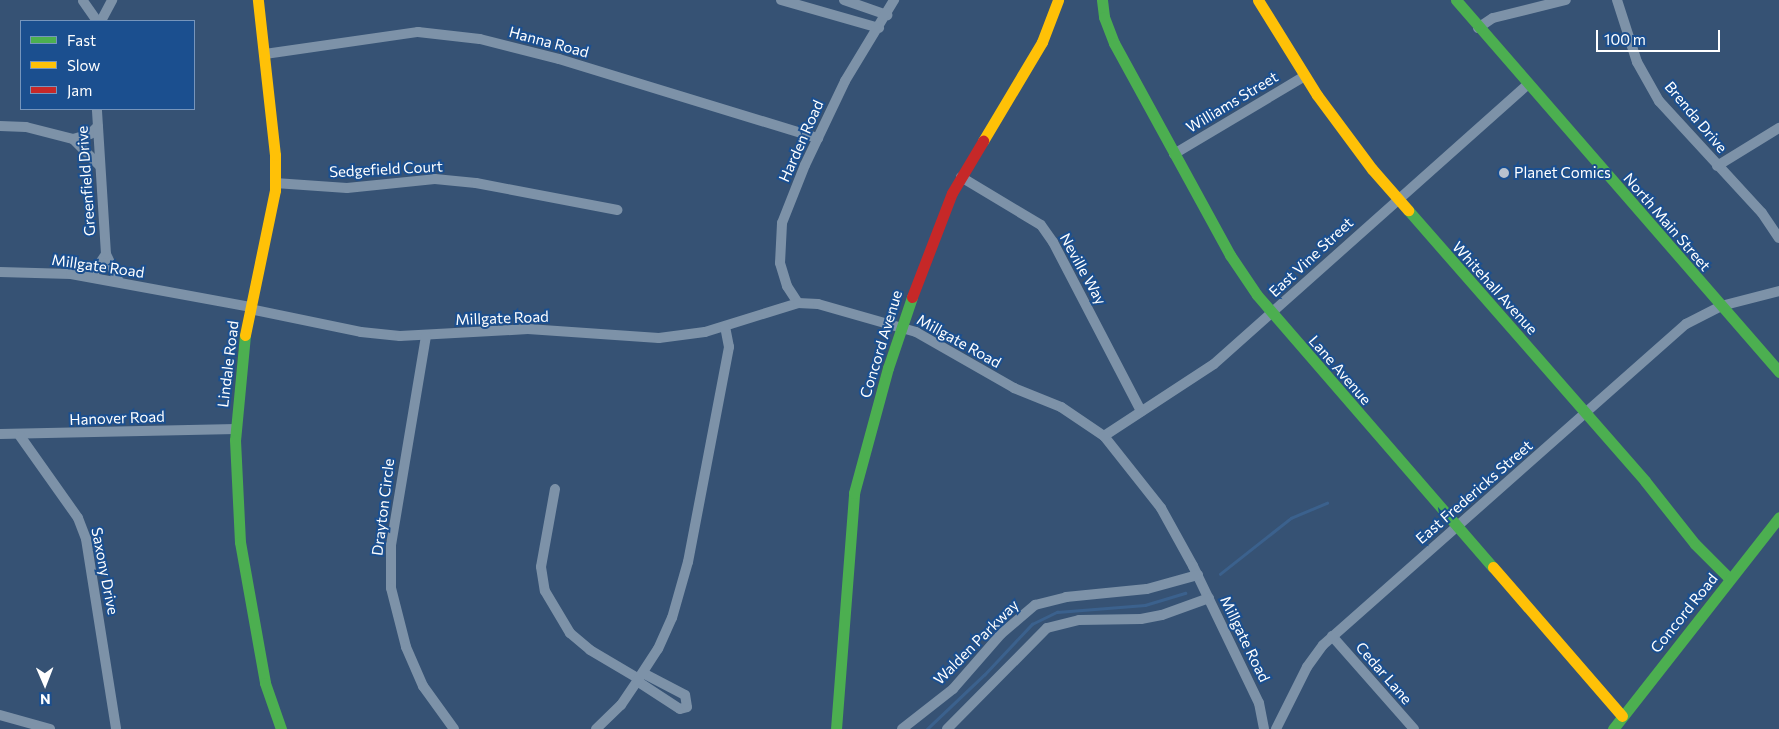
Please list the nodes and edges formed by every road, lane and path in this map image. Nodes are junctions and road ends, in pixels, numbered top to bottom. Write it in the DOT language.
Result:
graph roads {
  1 [pos="83,0"];
  2 [pos="112,0"];
  3 [pos="258,0"];
  4 [pos="781,0"];
  5 [pos="844,0"];
  6 [pos="894,0"];
  7 [pos="1058,0"];
  8 [pos="1102,0"];
  9 [pos="1258,0"];
  10 [pos="1456,0"];
  11 [pos="1566,0"];
  12 [pos="1618,0"];
  13 [pos="887,15"];
  14 [pos="98,20"];
  15 [pos="100,20"];
  16 [pos="879,28"];
  17 [pos="1478,28"];
  18 [pos="265,54"];
  19 [pos="1305,76"];
  20 [pos="1527,85"];
  21 [pos="97,110"];
  22 [pos="0,126"];
  23 [pos="98,126"];
  24 [pos="1779,128"];
  25 [pos="818,138"];
  26 [pos="73,139"];
  27 [pos="1174,154"];
  28 [pos="99,165"];
  29 [pos="1717,166"];
  30 [pos="961,176"];
  31 [pos="275,183"];
  32 [pos="1398,200"];
  33 [pos="617,210"];
  34 [pos="1779,238"];
  35 [pos="106,254"];
  36 [pos="0,272"];
  37 [pos="91,277"];
  38 [pos="119,282"];
  39 [pos="1779,291"];
  40 [pos="798,303"];
  41 [pos="1721,306"];
  42 [pos="250,308"];
  43 [pos="1271,314"];
  44 [pos="725,326"];
  45 [pos="902,327"];
  46 [pos="426,336"];
  47 [pos="1779,372"];
  48 [pos="1141,411"];
  49 [pos="1588,414"];
  50 [pos="236,429"];
  51 [pos="0,434"];
  52 [pos="20,436"];
  53 [pos="1104,436"];
  54 [pos="555,489"];
  55 [pos="1779,517"];
  56 [pos="1456,526"];
  57 [pos="1198,575"];
  58 [pos="1730,580"];
  59 [pos="1209,598"];
  60 [pos="1332,636"];
  61 [pos="640,678"];
  62 [pos="0,715"];
  63 [pos="1622,716"];
  64 [pos="50,729"];
  65 [pos="116,729"];
  66 [pos="281,729"];
  67 [pos="454,729"];
  68 [pos="596,729"];
  69 [pos="836,729"];
  70 [pos="902,729"];
  71 [pos="947,729"];
  72 [pos="1264,729"];
  73 [pos="1276,729"];
  74 [pos="1414,729"];
  75 [pos="1612,729"];
  1 -- 14 [label="street"];
  2 -- 15 [label="street"];
  3 -- 18 [label="street, Lindale Road"];
  4 -- 16 [label="street"];
  5 -- 13 [label="street"];
  6 -- 13 [label="street, Harden Road"];
  7 -- 30 [label="street, Concord Avenue"];
  8 -- 27 [label="street, Lane Avenue"];
  9 -- 19 [label="street, Whitehall Avenue"];
  10 -- 17 [label="street, North Main Street"];
  11 -- 17 [label="street"];
  12 -- 29 [label="street, Brenda Drive"];
  13 -- 16 [label="street, Harden Road"];
  16 -- 25 [label="street, Harden Road"];
  17 -- 20 [label="street, North Main Street"];
  18 -- 25 [label="street, Hanna Road"];
  18 -- 31 [label="street, Lindale Road"];
  19 -- 27 [label="street, Williams Street"];
  19 -- 32 [label="street, Whitehall Avenue"];
  20 -- 32 [label="street, East Vine Street"];
  20 -- 41 [label="street, North Main Street"];
  21 -- 23 [label="street, Greenfield Drive"];
  22 -- 26 [label="street"];
  23 -- 26 [label="street"];
  23 -- 28 [label="street, Greenfield Drive"];
  24 -- 29 [label="street"];
  25 -- 40 [label="street, Harden Road"];
  26 -- 28 [label="street"];
  27 -- 43 [label="street, Lane Avenue"];
  28 -- 35 [label="street, Greenfield Drive"];
  29 -- 34 [label="street, Brenda Drive"];
  30 -- 45 [label="street, Concord Avenue"];
  30 -- 48 [label="street, Neville Way"];
  31 -- 33 [label="street, Sedgefield Court"];
  31 -- 42 [label="street, Lindale Road"];
  32 -- 43 [label="street, East Vine Street"];
  32 -- 49 [label="street, Whitehall Avenue"];
  35 -- 37 [label="street, Greenfield Drive"];
  35 -- 38 [label="street"];
  36 -- 37 [label="street, Millgate Road"];
  37 -- 38 [label="street, Millgate Road"];
  38 -- 42 [label="street, Millgate Road"];
  39 -- 41 [label="street, East Fredericks Street"];
  40 -- 44 [label="street, Millgate Road"];
  40 -- 45 [label="street, Millgate Road"];
  41 -- 47 [label="street, North Main Street"];
  41 -- 49 [label="street, East Fredericks Street"];
  42 -- 46 [label="street, Millgate Road"];
  42 -- 50 [label="street, Lindale Road"];
  43 -- 48 [label="street, East Vine Street"];
  43 -- 56 [label="street, Lane Avenue"];
  44 -- 46 [label="street, Millgate Road"];
  44 -- 61 [label="street"];
  45 -- 53 [label="street, Millgate Road"];
  45 -- 69 [label="street, Concord Avenue"];
  46 -- 67 [label="street, Drayton Circle"];
  48 -- 53 [label="street, East Vine Street"];
  49 -- 56 [label="street, East Fredericks Street"];
  49 -- 58 [label="street, Whitehall Avenue"];
  50 -- 52 [label="street, Hanover Road"];
  50 -- 66 [label="street, Lindale Road"];
  51 -- 52 [label="street, Hanover Road"];
  52 -- 65 [label="street, Saxony Drive"];
  53 -- 57 [label="street, Millgate Road"];
  54 -- 61 [label="street"];
  55 -- 58 [label="street, Concord Road"];
  56 -- 60 [label="street, East Fredericks Street"];
  56 -- 63 [label="street, Lane Avenue"];
  57 -- 59 [label="street, Millgate Road"];
  57 -- 70 [label="street, Walden Parkway"];
  58 -- 63 [label="street, Concord Road"];
  59 -- 71 [label="street"];
  59 -- 72 [label="street, Millgate Road"];
  60 -- 73 [label="street, East Fredericks Street"];
  60 -- 74 [label="street, Cedar Lane"];
  61 -- 68 [label="street"];
  62 -- 64 [label="street"];
  63 -- 75 [label="street, Concord Road"];
}
